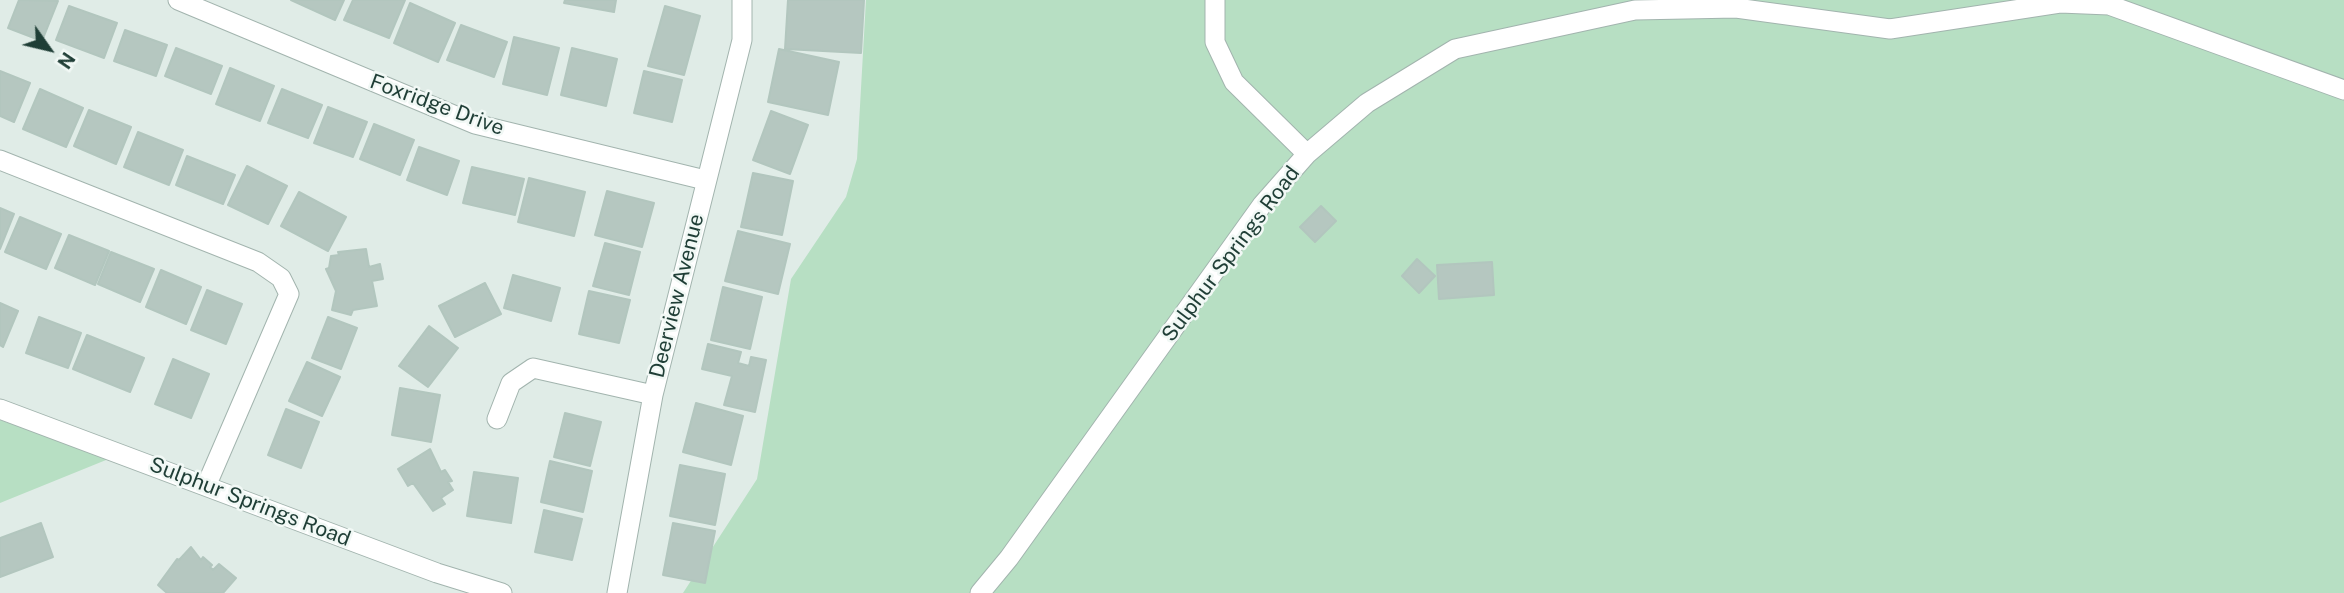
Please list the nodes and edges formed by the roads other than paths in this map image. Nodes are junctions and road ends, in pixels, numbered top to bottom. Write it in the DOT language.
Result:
graph roads {
  1 [pos="178,0"];
  2 [pos="742,0"];
  3 [pos="1215,0"];
  4 [pos="2344,90"];
  5 [pos="1307,154"];
  6 [pos="0,160"];
  7 [pos="705,180"];
  8 [pos="653,395"];
  9 [pos="0,409"];
  10 [pos="497,419"];
  11 [pos="207,484"];
  12 [pos="502,593"];
  13 [pos="617,593"];
  14 [pos="981,593"];
  1 -- 7 [label="street, Foxridge Drive"];
  2 -- 7 [label="street, Deerview Avenue"];
  3 -- 5 [label="street"];
  4 -- 5 [label="street, Sulphur Springs Road"];
  5 -- 14 [label="street, Sulphur Springs Road"];
  6 -- 11 [label="street"];
  7 -- 8 [label="street, Deerview Avenue"];
  8 -- 10 [label="street"];
  8 -- 13 [label="street, Deerview Avenue"];
  9 -- 11 [label="street, Sulphur Springs Road"];
  11 -- 12 [label="street, Sulphur Springs Road"];
}
